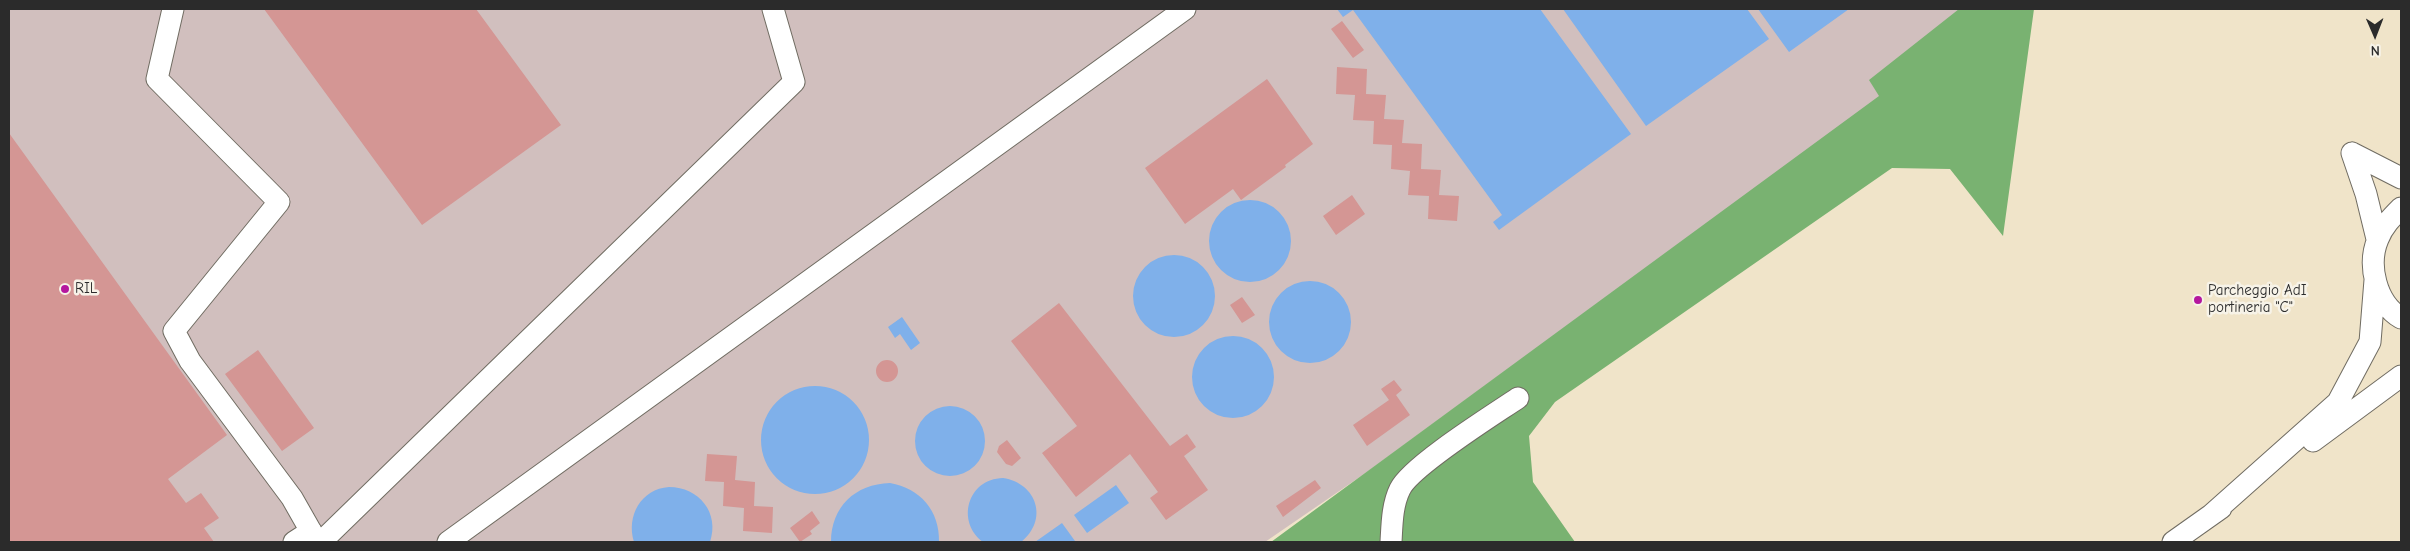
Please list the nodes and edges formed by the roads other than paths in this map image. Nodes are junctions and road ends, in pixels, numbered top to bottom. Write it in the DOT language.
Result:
graph roads {
  1 [pos="173,9"];
  2 [pos="773,9"];
  3 [pos="1185,9"];
  4 [pos="2401,178"];
  5 [pos="2401,208"];
  6 [pos="2377,239"];
  7 [pos="2375,280"];
  8 [pos="2401,318"];
  9 [pos="2401,376"];
  10 [pos="1518,398"];
  11 [pos="2211,515"];
  12 [pos="311,539"];
  13 [pos="448,542"];
  14 [pos="1391,542"];
  15 [pos="2173,542"];
  1 -- 12 [label="street"];
  2 -- 12 [label="street"];
  3 -- 13 [label="street"];
  4 -- 6 [label="street"];
  5 -- 6 [label="street"];
  6 -- 7 [label="street"];
  7 -- 8 [label="street"];
  7 -- 11 [label="street"];
  9 -- 11 [label="street"];
  10 -- 14 [label="street"];
  11 -- 15 [label="street"];
}
